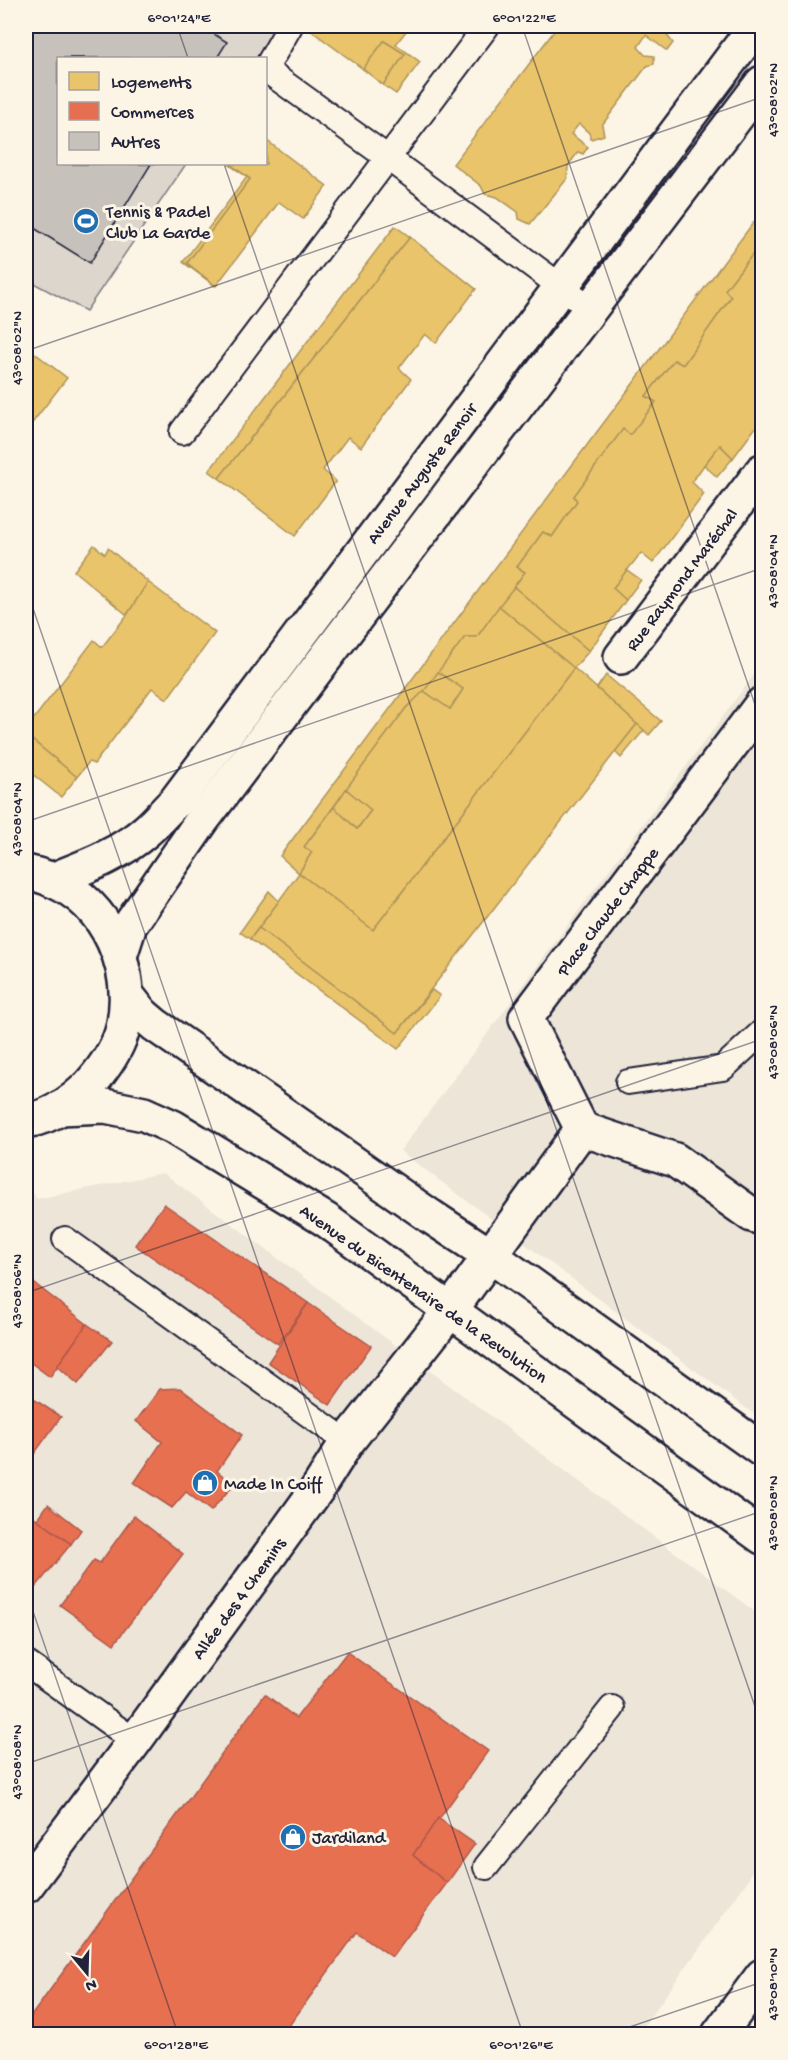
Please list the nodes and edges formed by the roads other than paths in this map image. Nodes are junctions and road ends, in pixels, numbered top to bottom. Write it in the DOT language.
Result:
graph roads {
  1 [pos="290,26"];
  2 [pos="487,26"];
  3 [pos="756,26"];
  4 [pos="267,67"];
  5 [pos="267,70"];
  6 [pos="762,83"];
  7 [pos="388,158"];
  8 [pos="561,286"];
  9 [pos="591,309"];
  10 [pos="182,432"];
  11 [pos="762,471"];
  12 [pos="621,657"];
  13 [pos="762,704"];
  14 [pos="39,876"];
  15 [pos="120,956"];
  16 [pos="127,995"];
  17 [pos="762,1032"];
  18 [pos="628,1082"];
  19 [pos="60,1108"];
  20 [pos="26,1121"];
  21 [pos="582,1129"];
  22 [pos="762,1218"];
  23 [pos="65,1239"];
  24 [pos="491,1256"];
  25 [pos="450,1311"];
  26 [pos="347,1442"];
  27 [pos="762,1450"];
  28 [pos="762,1538"];
  29 [pos="26,1663"];
  30 [pos="612,1708"];
  31 [pos="135,1741"];
  32 [pos="486,1867"];
  33 [pos="26,1886"];
  34 [pos="762,1976"];
  35 [pos="719,2034"];
  1 -- 4 [label="lane"];
  2 -- 7 [label="lane"];
  3 -- 8 [label="street, Avenue Auguste Renoir"];
  5 -- 7 [label="lane"];
  6 -- 9 [label="street, Avenue Auguste Renoir"];
  7 -- 8 [label="lane"];
  7 -- 10 [label="lane"];
  8 -- 9 [label="lane"];
  8 -- 14 [label="street, Avenue Auguste Renoir"];
  9 -- 15 [label="street, Avenue Auguste Renoir"];
  11 -- 12 [label="street, Rue Raymond Maréchal"];
  13 -- 21 [label="street, Place Claude Chappe"];
  14 -- 15 [label="street"];
  15 -- 16 [label="street"];
  16 -- 19 [label="street"];
  16 -- 24 [label="street"];
  17 -- 18 [label="lane"];
  19 -- 20 [label="street"];
  19 -- 25 [label="street, Avenue du Bicentenaire de la Revolution"];
  21 -- 22 [label="street"];
  21 -- 24 [label="street"];
  23 -- 26 [label="lane"];
  24 -- 25 [label="street, Allée des 4 Chemins"];
  24 -- 27 [label="street"];
  25 -- 26 [label="street, Allée des 4 Chemins"];
  25 -- 28 [label="street, Avenue du Bicentenaire de la Revolution"];
  26 -- 31 [label="street, Allée des 4 Chemins"];
  29 -- 31 [label="lane"];
  30 -- 32 [label="lane"];
  31 -- 33 [label="street, Allée des 4 Chemins"];
  34 -- 35 [label="street"];
}
